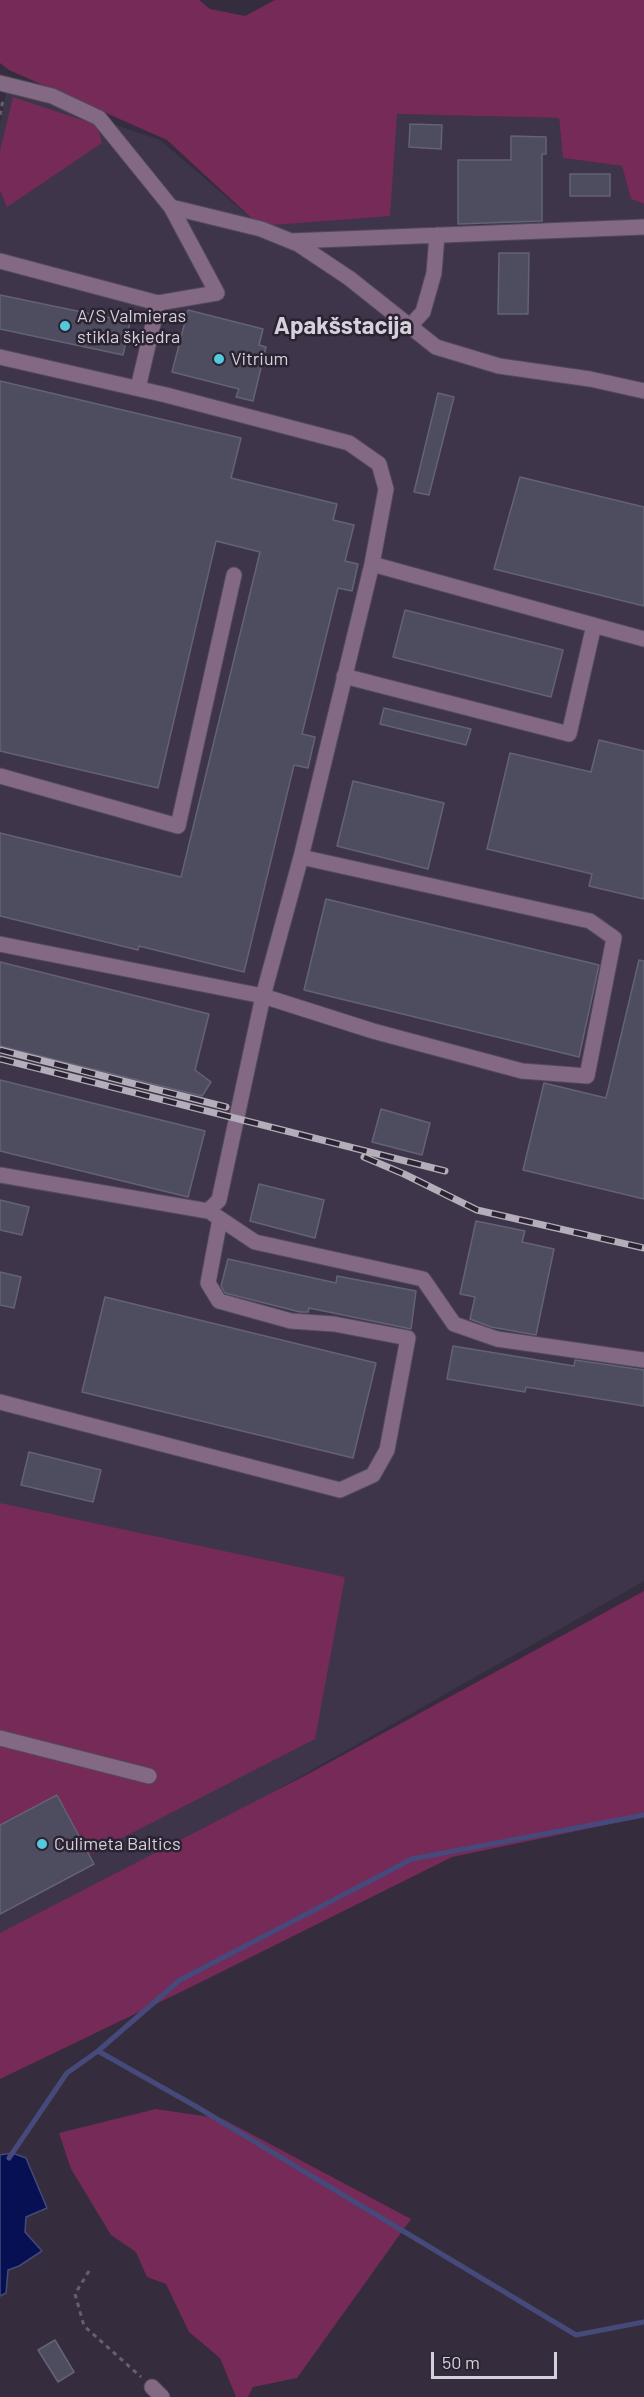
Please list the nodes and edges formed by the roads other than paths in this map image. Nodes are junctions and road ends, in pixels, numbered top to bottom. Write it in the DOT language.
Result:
graph roads {
  1 [pos="0,83"];
  2 [pos="171,207"];
  3 [pos="644,227"];
  4 [pos="437,235"];
  5 [pos="291,241"];
  6 [pos="0,261"];
  7 [pos="158,303"];
  8 [pos="409,327"];
  9 [pos="0,357"];
  10 [pos="138,388"];
  11 [pos="644,391"];
  12 [pos="372,564"];
  13 [pos="234,574"];
  14 [pos="594,625"];
  15 [pos="644,639"];
  16 [pos="344,676"];
  17 [pos="0,776"];
  18 [pos="301,857"];
  19 [pos="0,944"];
  20 [pos="263,996"];
  21 [pos="0,1175"];
  22 [pos="214,1215"];
  23 [pos="644,1360"];
  24 [pos="0,1402"];
  25 [pos="0,1738"];
  26 [pos="149,1776"];
  1 -- 2 [label="lane"];
  2 -- 5 [label="lane"];
  2 -- 7 [label="lane"];
  3 -- 4 [label="lane"];
  4 -- 5 [label="lane"];
  4 -- 8 [label="lane"];
  5 -- 8 [label="lane"];
  6 -- 7 [label="lane"];
  7 -- 10 [label="lane"];
  8 -- 11 [label="lane"];
  9 -- 10 [label="lane"];
  10 -- 12 [label="lane"];
  12 -- 14 [label="lane"];
  12 -- 16 [label="lane"];
  13 -- 17 [label="lane"];
  14 -- 15 [label="lane"];
  14 -- 16 [label="lane"];
  16 -- 18 [label="lane"];
  18 -- 20 [label="lane"];
  18 -- 20 [label="lane"];
  19 -- 20 [label="lane"];
  20 -- 22 [label="lane"];
  21 -- 22 [label="lane"];
  22 -- 23 [label="lane"];
  22 -- 24 [label="lane"];
  25 -- 26 [label="lane"];
}
